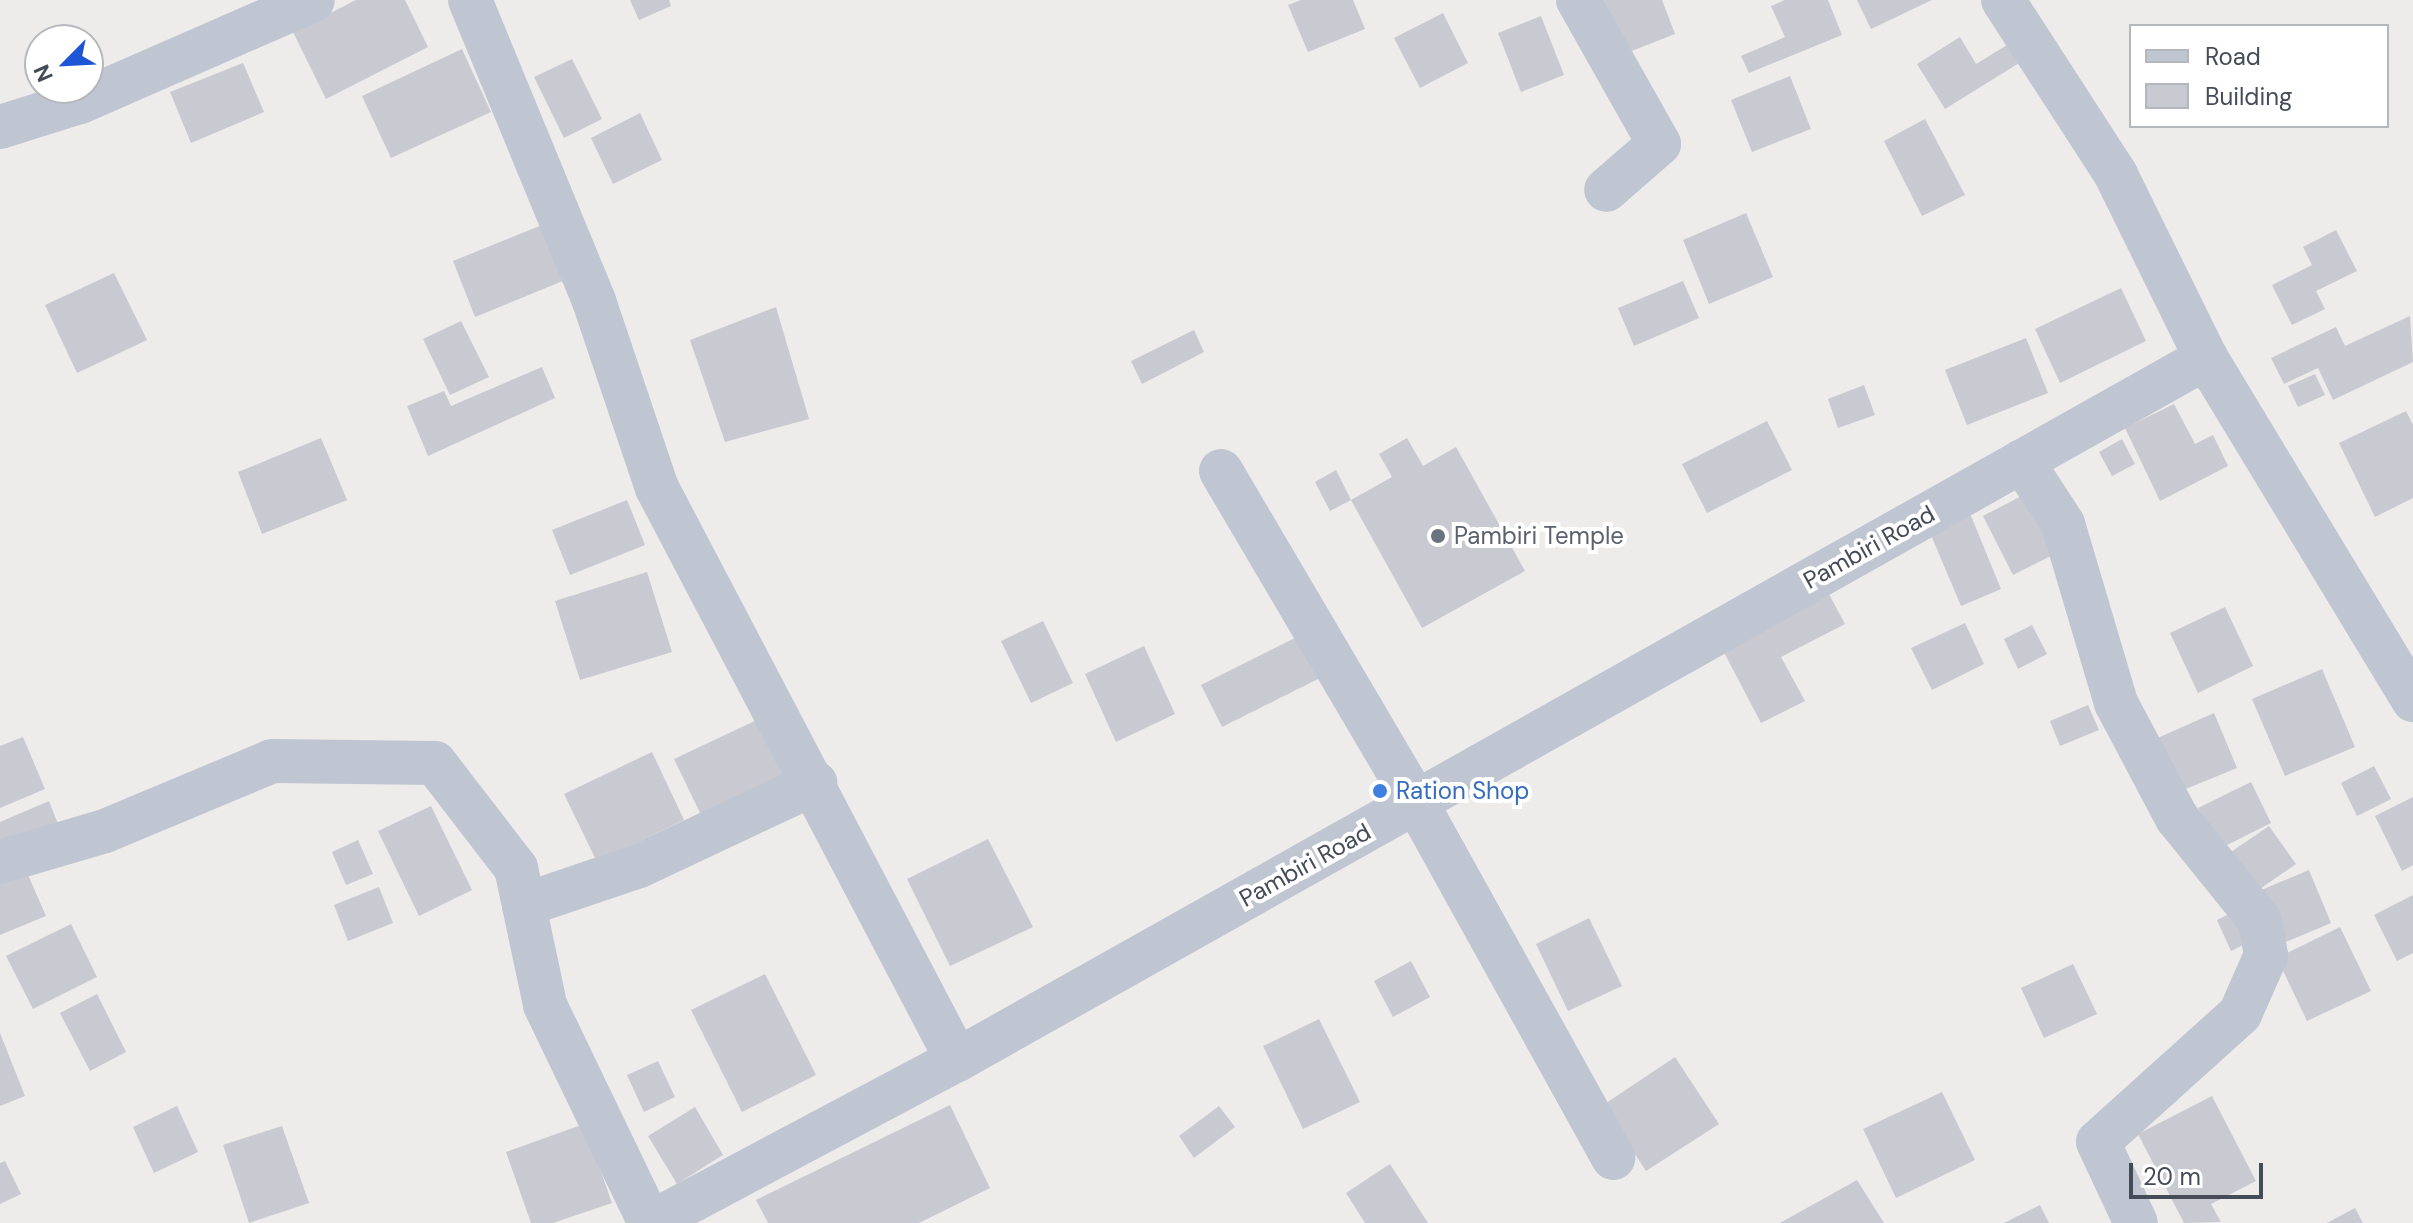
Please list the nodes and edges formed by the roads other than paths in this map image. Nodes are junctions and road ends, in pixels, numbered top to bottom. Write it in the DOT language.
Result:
graph roads {
  1 [pos="313,0"];
  2 [pos="470,0"];
  3 [pos="1578,0"];
  4 [pos="2003,0"];
  5 [pos="0,127"];
  6 [pos="1606,190"];
  7 [pos="2206,358"];
  8 [pos="2022,461"];
  9 [pos="1221,471"];
  10 [pos="2413,700"];
  11 [pos="815,783"];
  12 [pos="1416,802"];
  13 [pos="0,862"];
  14 [pos="524,905"];
  15 [pos="957,1060"];
  16 [pos="1613,1158"];
  17 [pos="650,1223"];
  18 [pos="2136,1223"];
  1 -- 5 [label="street"];
  2 -- 11 [label="street"];
  3 -- 6 [label="street"];
  4 -- 7 [label="street"];
  7 -- 8 [label="street, Pambiri Road"];
  7 -- 10 [label="street"];
  8 -- 12 [label="street, Pambiri Road"];
  8 -- 18 [label="street"];
  9 -- 12 [label="street"];
  11 -- 14 [label="street"];
  11 -- 15 [label="street"];
  12 -- 15 [label="street, Pambiri Road"];
  12 -- 16 [label="street"];
  13 -- 14 [label="street"];
  14 -- 17 [label="street"];
  15 -- 17 [label="street, Pambiri Road"];
}
